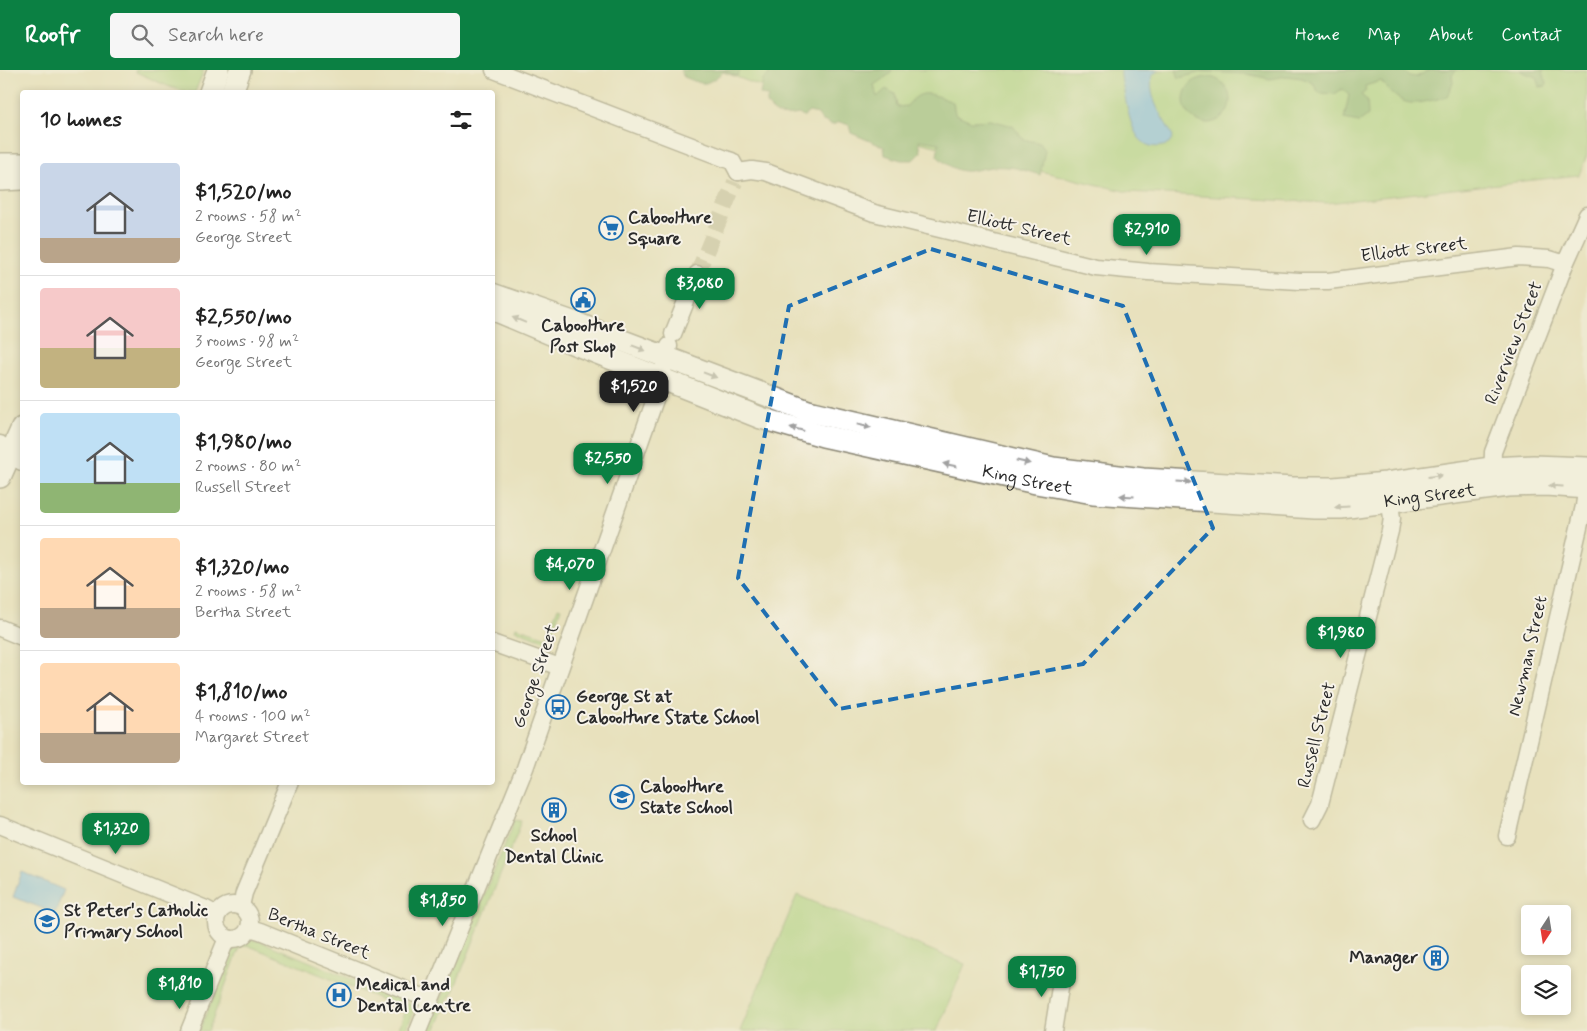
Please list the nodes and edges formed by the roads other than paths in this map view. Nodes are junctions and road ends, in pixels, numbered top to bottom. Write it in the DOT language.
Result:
graph roads {
  1 [pos="218,70"];
  2 [pos="240,70"];
  3 [pos="494,70"];
  4 [pos="211,90"];
  5 [pos="233,90"];
  6 [pos="0,164"];
  7 [pos="20,164"];
  8 [pos="20,179"];
  9 [pos="0,180"];
  10 [pos="1587,215"];
  11 [pos="1565,264"];
  12 [pos="697,274"];
  13 [pos="495,295"];
  14 [pos="495,311"];
  15 [pos="669,346"];
  16 [pos="661,379"];
  17 [pos="20,432"];
  18 [pos="8,454"];
  19 [pos="1587,468"];
  20 [pos="0,477"];
  21 [pos="1492,478"];
  22 [pos="1587,487"];
  23 [pos="1388,492"];
  24 [pos="0,628"];
  25 [pos="20,636"];
  26 [pos="495,644"];
  27 [pos="560,667"];
  28 [pos="289,785"];
  29 [pos="1312,820"];
  30 [pos="0,825"];
  31 [pos="1507,836"];
  32 [pos="240,906"];
  33 [pos="217,915"];
  34 [pos="250,928"];
  35 [pos="227,938"];
  36 [pos="1063,969"];
  37 [pos="430,1000"];
  38 [pos="188,1031"];
  39 [pos="418,1031"];
  40 [pos="1053,1031"];
  1 -- 4 [label="main road"];
  2 -- 5 [label="main road"];
  3 -- 11 [label="street, Elliott Street"];
  6 -- 7 [label="main road"];
  8 -- 9 [label="main road"];
  10 -- 11 [label="street, Riverview Street"];
  11 -- 21 [label="street, Riverview Street"];
  12 -- 15 [label="street, George Street"];
  13 -- 15 [label="main road, King Street, one-way"];
  16 -- 14 [label="main road, King Street, one-way"];
  15 -- 16 [label="street, George Street"];
  15 -- 23 [label="main road, King Street, one-way"];
  23 -- 16 [label="main road, King Street, one-way"];
  16 -- 27 [label="street, George Street"];
  17 -- 18 [label="main road"];
  18 -- 20 [label="main road"];
  19 -- 21 [label="main road, King Street"];
  22 -- 21 [label="main road, King Street, one-way"];
  21 -- 23 [label="main road, King Street"];
  22 -- 31 [label="street, Newman Street"];
  23 -- 29 [label="street, Russell Street"];
  24 -- 25 [label="street"];
  26 -- 27 [label="street"];
  27 -- 37 [label="street, George Street"];
  28 -- 32 [label="street"];
  30 -- 33 [label="street"];
  32 -- 33 [label="street"];
  32 -- 34 [label="street"];
  33 -- 35 [label="street"];
  34 -- 35 [label="street"];
  34 -- 37 [label="street, Bertha Street"];
  35 -- 38 [label="street"];
  36 -- 40 [label="street"];
  37 -- 39 [label="street, George Street"];
}
